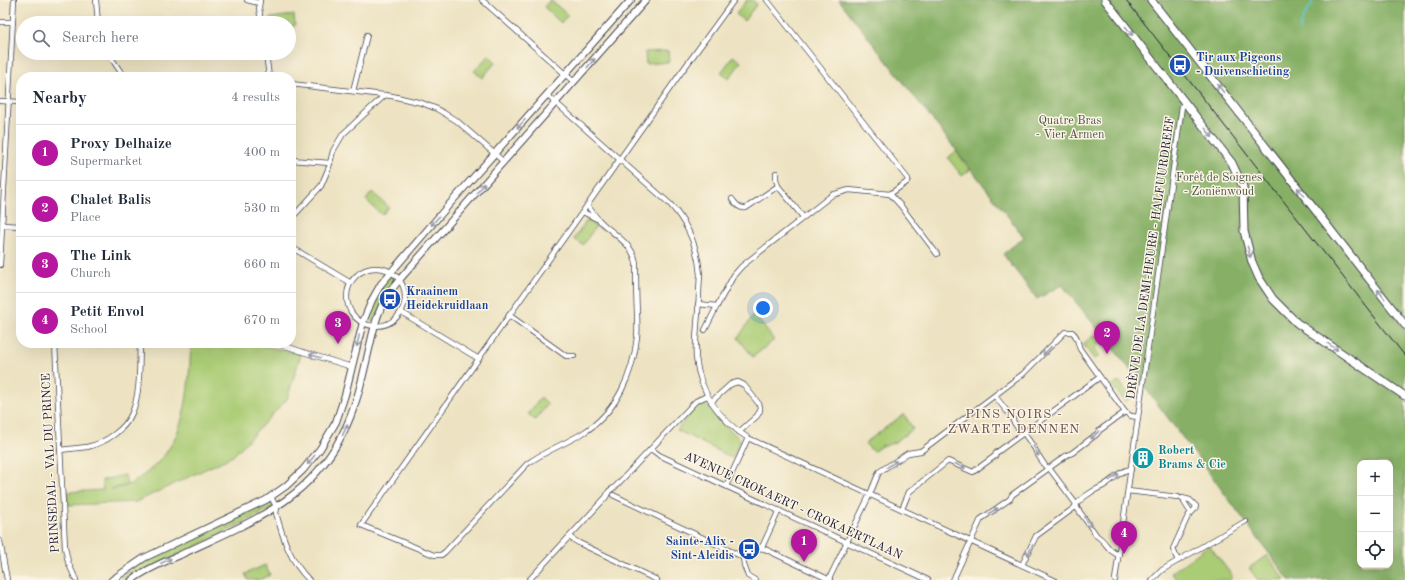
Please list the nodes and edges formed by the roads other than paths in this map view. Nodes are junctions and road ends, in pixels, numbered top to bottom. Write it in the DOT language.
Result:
graph roads {
  1 [pos="14,0"];
  2 [pos="96,0"];
  3 [pos="247,0"];
  4 [pos="482,0"];
  5 [pos="631,0"];
  6 [pos="646,0"];
  7 [pos="734,0"];
  8 [pos="766,0"];
  9 [pos="1105,0"];
  10 [pos="1151,0"];
  11 [pos="259,1"];
  12 [pos="97,16"];
  13 [pos="260,16"];
  14 [pos="0,22"];
  15 [pos="13,22"];
  16 [pos="367,35"];
  17 [pos="113,60"];
  18 [pos="267,60"];
  19 [pos="121,72"];
  20 [pos="268,72"];
  21 [pos="566,74"];
  22 [pos="574,82"];
  23 [pos="296,85"];
  24 [pos="353,91"];
  25 [pos="385,95"];
  26 [pos="547,95"];
  27 [pos="0,101"];
  28 [pos="9,101"];
  29 [pos="16,102"];
  30 [pos="556,103"];
  31 [pos="1185,103"];
  32 [pos="494,154"];
  33 [pos="620,159"];
  34 [pos="296,160"];
  35 [pos="504,162"];
  36 [pos="330,163"];
  37 [pos="776,173"];
  38 [pos="778,186"];
  39 [pos="890,194"];
  40 [pos="732,199"];
  41 [pos="587,205"];
  42 [pos="583,212"];
  43 [pos="296,214"];
  44 [pos="803,217"];
  45 [pos="599,220"];
  46 [pos="2,225"];
  47 [pos="16,226"];
  48 [pos="296,249"];
  49 [pos="937,254"];
  50 [pos="0,265"];
  51 [pos="390,272"];
  52 [pos="400,279"];
  53 [pos="351,283"];
  54 [pos="698,304"];
  55 [pos="717,306"];
  56 [pos="401,312"];
  57 [pos="509,315"];
  58 [pos="363,322"];
  59 [pos="1405,325"];
  60 [pos="375,326"];
  61 [pos="705,330"];
  62 [pos="55,348"];
  63 [pos="140,348"];
  64 [pos="292,348"];
  65 [pos="574,356"];
  66 [pos="479,359"];
  67 [pos="352,367"];
  68 [pos="364,371"];
  69 [pos="1100,377"];
  70 [pos="707,396"];
  71 [pos="995,396"];
  72 [pos="1405,396"];
  73 [pos="711,402"];
  74 [pos="1125,412"];
  75 [pos="1138,417"];
  76 [pos="739,432"];
  77 [pos="1023,432"];
  78 [pos="748,438"];
  79 [pos="652,448"];
  80 [pos="60,450"];
  81 [pos="1049,468"];
  82 [pos="1131,469"];
  83 [pos="726,486"];
  84 [pos="615,487"];
  85 [pos="1128,491"];
  86 [pos="870,494"];
  87 [pos="613,495"];
  88 [pos="271,497"];
  89 [pos="606,497"];
  90 [pos="1182,498"];
  91 [pos="1076,504"];
  92 [pos="277,507"];
  93 [pos="902,508"];
  94 [pos="779,510"];
  95 [pos="1190,513"];
  96 [pos="1246,521"];
  97 [pos="570,537"];
  98 [pos="0,541"];
  99 [pos="847,542"];
  100 [pos="971,542"];
  101 [pos="760,548"];
  102 [pos="1119,555"];
  103 [pos="743,557"];
  104 [pos="1178,561"];
  105 [pos="1022,565"];
  106 [pos="747,578"];
  107 [pos="531,579"];
  108 [pos="7,580"];
  109 [pos="76,580"];
  110 [pos="112,580"];
  111 [pos="132,580"];
  112 [pos="309,580"];
  113 [pos="657,580"];
  114 [pos="756,580"];
  115 [pos="830,580"];
  116 [pos="928,580"];
  117 [pos="953,580"];
  118 [pos="1054,580"];
  119 [pos="1115,580"];
  120 [pos="1152,580"];
  1 -- 15 [label="street"];
  2 -- 12 [label="street"];
  3 -- 11 [label="street"];
  4 -- 21 [label="street"];
  5 -- 21 [label="street"];
  22 -- 6 [label="street, one-way"];
  7 -- 33 [label="street"];
  8 -- 39 [label="street"];
  9 -- 31 [label="main road, one-way"];
  59 -- 10 [label="main road, one-way"];
  11 -- 13 [label="street"];
  14 -- 15 [label="street"];
  15 -- 28 [label="street"];
  16 -- 24 [label="street"];
  17 -- 19 [label="street"];
  18 -- 20 [label="street"];
  21 -- 22 [label="street"];
  21 -- 26 [label="street"];
  22 -- 30 [label="street"];
  23 -- 24 [label="street"];
  24 -- 25 [label="street"];
  25 -- 32 [label="street"];
  25 -- 36 [label="street"];
  26 -- 30 [label="street"];
  26 -- 32 [label="street, one-way"];
  27 -- 28 [label="street"];
  28 -- 29 [label="street"];
  28 -- 46 [label="street"];
  30 -- 33 [label="street"];
  30 -- 35 [label="street"];
  31 -- 72 [label="main road, one-way"];
  31 -- 75 [label="street, DRÈVE DE LA DEMI-HEURE - HALFUURDREEF"];
  32 -- 35 [label="street"];
  32 -- 51 [label="street, one-way"];
  33 -- 41 [label="street"];
  33 -- 54 [label="street"];
  34 -- 36 [label="street"];
  52 -- 35 [label="street, one-way"];
  36 -- 43 [label="street"];
  37 -- 38 [label="street"];
  38 -- 40 [label="street"];
  38 -- 44 [label="street"];
  39 -- 44 [label="street"];
  39 -- 49 [label="street"];
  41 -- 42 [label="street"];
  41 -- 45 [label="street"];
  42 -- 45 [label="street"];
  42 -- 57 [label="street"];
  44 -- 55 [label="street"];
  45 -- 66 [label="street"];
  46 -- 47 [label="street"];
  46 -- 50 [label="street"];
  48 -- 53 [label="street"];
  51 -- 52 [label="street"];
  51 -- 53 [label="street"];
  51 -- 58 [label="street"];
  52 -- 56 [label="street"];
  52 -- 60 [label="street"];
  53 -- 58 [label="street"];
  54 -- 55 [label="street"];
  54 -- 70 [label="street"];
  55 -- 61 [label="street"];
  56 -- 60 [label="street"];
  56 -- 66 [label="street"];
  57 -- 65 [label="street"];
  57 -- 66 [label="street"];
  58 -- 60 [label="street"];
  58 -- 67 [label="street, one-way"];
  60 -- 68 [label="street"];
  62 -- 80 [label="street, PRINSEDAL - VAL DU PRINCE"];
  63 -- 80 [label="street"];
  67 -- 64 [label="street, one-way"];
  67 -- 68 [label="street"];
  67 -- 88 [label="street, one-way"];
  92 -- 68 [label="street, one-way"];
  69 -- 71 [label="street, one-way"];
  69 -- 74 [label="street"];
  69 -- 77 [label="street"];
  70 -- 73 [label="street"];
  70 -- 79 [label="street"];
  71 -- 77 [label="street"];
  86 -- 71 [label="street, one-way"];
  73 -- 76 [label="street"];
  73 -- 76 [label="street"];
  74 -- 75 [label="street"];
  74 -- 81 [label="street, one-way"];
  75 -- 82 [label="street, DRÈVE DE LA DEMI-HEURE - HALFUURDREEF"];
  76 -- 78 [label="street"];
  77 -- 81 [label="street, one-way"];
  93 -- 77 [label="street, one-way"];
  78 -- 83 [label="street"];
  78 -- 86 [label="street"];
  79 -- 83 [label="street, AVENUE CROKAERT - CROKAERTLAAN"];
  79 -- 84 [label="street"];
  80 -- 109 [label="street, PRINSEDAL - VAL DU PRINCE"];
  81 -- 91 [label="street"];
  100 -- 81 [label="street, one-way"];
  82 -- 85 [label="street, DRÈVE DE LA DEMI-HEURE - HALFUURDREEF"];
  91 -- 82 [label="street, one-way"];
  83 -- 94 [label="street, AVENUE CROKAERT - CROKAERTLAAN"];
  84 -- 87 [label="street"];
  84 -- 89 [label="street"];
  85 -- 90 [label="street"];
  85 -- 102 [label="street, DRÈVE DE LA DEMI-HEURE - HALFUURDREEF"];
  86 -- 93 [label="street"];
  86 -- 99 [label="street"];
  87 -- 89 [label="street"];
  87 -- 103 [label="street"];
  88 -- 92 [label="street"];
  88 -- 110 [label="street"];
  89 -- 97 [label="street"];
  90 -- 95 [label="street"];
  90 -- 95 [label="street"];
  91 -- 102 [label="street, one-way"];
  91 -- 105 [label="street, one-way"];
  111 -- 92 [label="street, one-way"];
  92 -- 112 [label="street"];
  93 -- 100 [label="street"];
  94 -- 99 [label="street, AVENUE CROKAERT - CROKAERTLAAN"];
  94 -- 101 [label="street"];
  95 -- 104 [label="street"];
  96 -- 104 [label="street"];
  97 -- 107 [label="street"];
  97 -- 113 [label="street"];
  98 -- 108 [label="street"];
  99 -- 115 [label="street"];
  99 -- 116 [label="street, AVENUE CROKAERT - CROKAERTLAAN"];
  100 -- 105 [label="street"];
  100 -- 117 [label="street"];
  101 -- 103 [label="street"];
  101 -- 115 [label="street"];
  102 -- 119 [label="street, DRÈVE DE LA DEMI-HEURE - HALFUURDREEF"];
  103 -- 106 [label="street"];
  104 -- 120 [label="street"];
  105 -- 118 [label="street"];
  106 -- 114 [label="street"];
}
